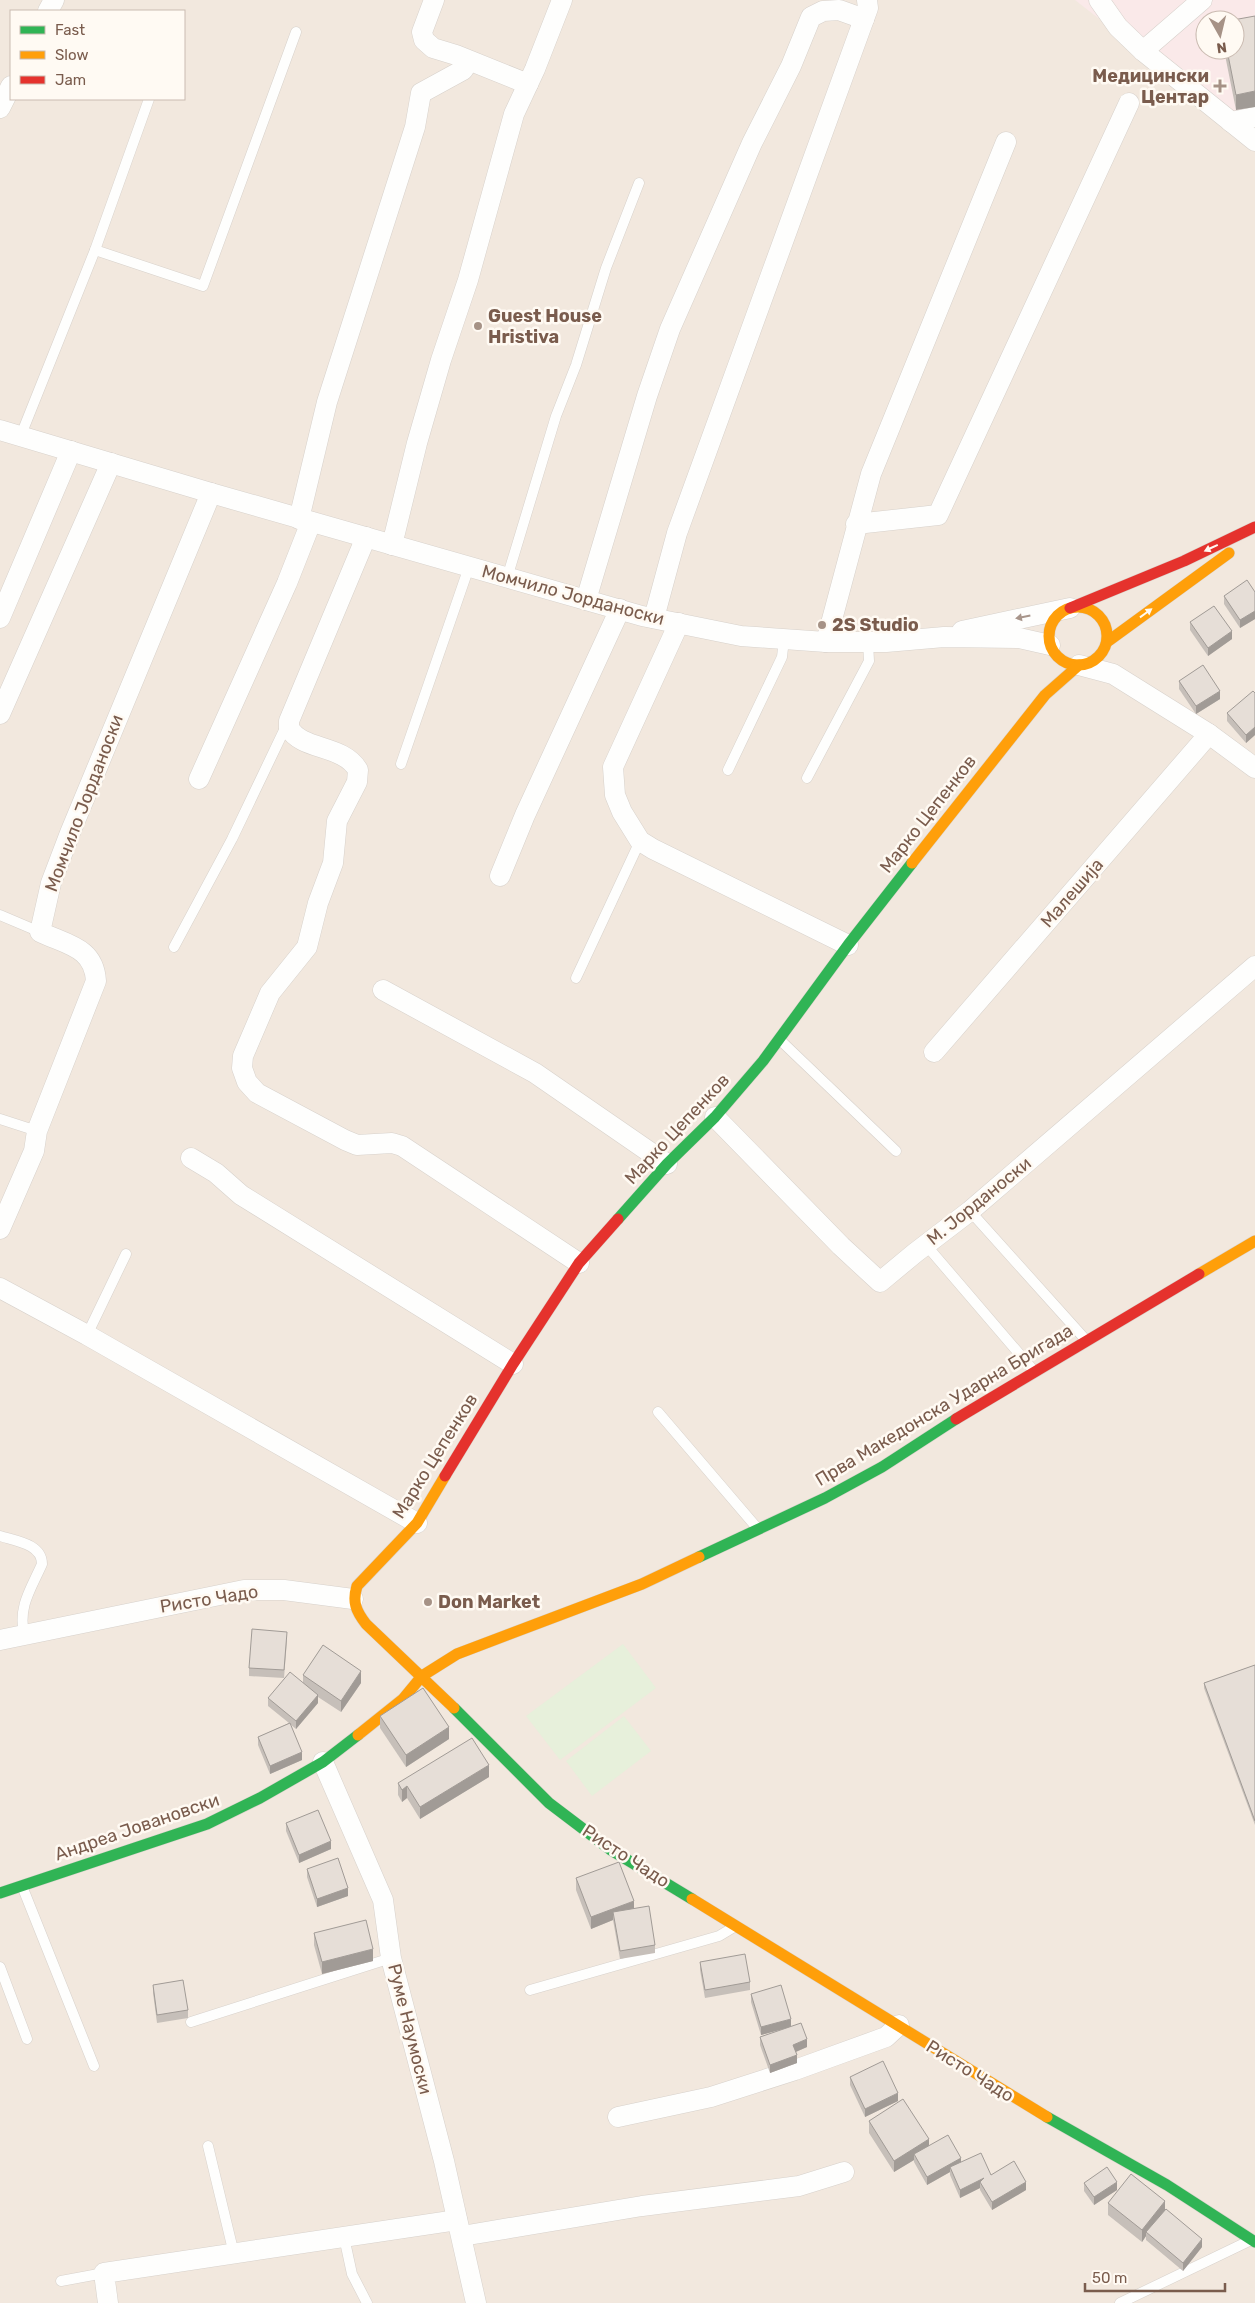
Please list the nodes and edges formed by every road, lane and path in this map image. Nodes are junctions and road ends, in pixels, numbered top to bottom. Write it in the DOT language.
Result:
graph roads {
  1 [pos="434,0"];
  2 [pos="562,0"];
  3 [pos="1099,0"];
  4 [pos="1202,0"];
  5 [pos="866,9"];
  6 [pos="296,32"];
  7 [pos="1142,50"];
  8 [pos="469,61"];
  9 [pos="528,84"];
  10 [pos="10,88"];
  11 [pos="149,100"];
  12 [pos="1129,103"];
  13 [pos="0,108"];
  14 [pos="1255,117"];
  15 [pos="1231,122"];
  16 [pos="1255,141"];
  17 [pos="1006,142"];
  18 [pos="639,183"];
  19 [pos="95,250"];
  20 [pos="0,430"];
  21 [pos="21,435"];
  22 [pos="72,451"];
  23 [pos="111,463"];
  24 [pos="211,494"];
  25 [pos="305,520"];
  26 [pos="856,524"];
  27 [pos="1255,527"];
  28 [pos="1255,534"];
  29 [pos="366,537"];
  30 [pos="392,545"];
  31 [pos="469,567"];
  32 [pos="507,578"];
  33 [pos="586,600"];
  34 [pos="1070,608"];
  35 [pos="620,609"];
  36 [pos="0,618"];
  37 [pos="654,618"];
  38 [pos="679,623"];
  39 [pos="944,637"];
  40 [pos="784,639"];
  41 [pos="826,642"];
  42 [pos="868,642"];
  43 [pos="1105,646"];
  44 [pos="1052,650"];
  45 [pos="1079,665"];
  46 [pos="1113,674"];
  47 [pos="1045,695"];
  48 [pos="0,714"];
  49 [pos="289,721"];
  50 [pos="1209,734"];
  51 [pos="400,764"];
  52 [pos="1255,768"];
  53 [pos="728,770"];
  54 [pos="807,778"];
  55 [pos="199,779"];
  56 [pos="640,841"];
  57 [pos="500,876"];
  58 [pos="0,915"];
  59 [pos="40,932"];
  60 [pos="848,945"];
  61 [pos="174,947"];
  62 [pos="1255,966"];
  63 [pos="576,978"];
  64 [pos="383,990"];
  65 [pos="780,1039"];
  66 [pos="934,1052"];
  67 [pos="715,1117"];
  68 [pos="0,1119"];
  69 [pos="37,1131"];
  70 [pos="896,1151"];
  71 [pos="191,1158"];
  72 [pos="667,1164"];
  73 [pos="970,1211"];
  74 [pos="0,1229"];
  75 [pos="1255,1241"];
  76 [pos="926,1245"];
  77 [pos="126,1254"];
  78 [pos="579,1263"];
  79 [pos="0,1288"];
  80 [pos="87,1335"];
  81 [pos="1086,1340"];
  82 [pos="513,1364"];
  83 [pos="1035,1372"];
  84 [pos="658,1412"];
  85 [pos="417,1523"];
  86 [pos="760,1530"];
  87 [pos="0,1536"];
  88 [pos="353,1599"];
  89 [pos="24,1634"];
  90 [pos="0,1640"];
  91 [pos="422,1676"];
  92 [pos="323,1762"];
  93 [pos="21,1886"];
  94 [pos="0,1893"];
  95 [pos="736,1924"];
  96 [pos="392,1958"];
  97 [pos="0,1967"];
  98 [pos="530,1990"];
  99 [pos="191,2022"];
  100 [pos="899,2025"];
  101 [pos="26,2039"];
  102 [pos="94,2066"];
  103 [pos="618,2116"];
  104 [pos="208,2146"];
  105 [pos="844,2172"];
  106 [pos="460,2228"];
  107 [pos="344,2237"];
  108 [pos="1254,2241"];
  109 [pos="234,2254"];
  110 [pos="104,2273"];
  111 [pos="61,2281"];
  112 [pos="108,2303"];
  113 [pos="367,2303"];
  114 [pos="476,2303"];
  115 [pos="1120,2303"];
  1 -- 8 [label="street"];
  2 -- 9 [label="street"];
  3 -- 7 [label="street"];
  4 -- 7 [label="street"];
  5 -- 33 [label="street"];
  5 -- 37 [label="street"];
  6 -- 19 [label="lane"];
  7 -- 15 [label="street"];
  8 -- 9 [label="street"];
  8 -- 25 [label="street"];
  9 -- 30 [label="street"];
  10 -- 13 [label="street"];
  11 -- 19 [label="lane"];
  12 -- 26 [label="street"];
  14 -- 15 [label="street"];
  15 -- 16 [label="street"];
  17 -- 26 [label="street"];
  18 -- 32 [label="lane"];
  19 -- 21 [label="lane"];
  20 -- 21 [label="street, Момчило Јорданоски"];
  21 -- 22 [label="street, Момчило Јорданоски"];
  22 -- 23 [label="street, Момчило Јорданоски"];
  22 -- 36 [label="street"];
  23 -- 24 [label="street, Момчило Јорданоски"];
  23 -- 48 [label="street"];
  24 -- 25 [label="street, Момчило Јорданоски"];
  24 -- 59 [label="street, Момчило Јорданоски"];
  25 -- 29 [label="street, Момчило Јорданоски"];
  25 -- 55 [label="street"];
  26 -- 41 [label="street"];
  27 -- 34 [label="street, one-way"];
  43 -- 28 [label="street, one-way"];
  29 -- 30 [label="street, Момчило Јорданоски"];
  29 -- 49 [label="street"];
  30 -- 31 [label="street, Момчило Јорданоски"];
  31 -- 32 [label="street, Момчило Јорданоски"];
  31 -- 51 [label="lane"];
  32 -- 33 [label="street, Момчило Јорданоски"];
  33 -- 35 [label="street, Момчило Јорданоски"];
  34 -- 39 [label="street, one-way"];
  34 -- 43 [label="street"];
  34 -- 44 [label="street"];
  35 -- 37 [label="street, Момчило Јорданоски"];
  35 -- 57 [label="street"];
  37 -- 38 [label="street, Момчило Јорданоски"];
  38 -- 40 [label="street, Момчило Јорданоски"];
  38 -- 56 [label="street"];
  39 -- 42 [label="street, Момчило Јорданоски"];
  39 -- 44 [label="street"];
  40 -- 41 [label="street, Момчило Јорданоски"];
  40 -- 53 [label="lane"];
  41 -- 42 [label="street, Момчило Јорданоски"];
  42 -- 54 [label="lane"];
  43 -- 45 [label="street"];
  43 -- 46 [label="street"];
  44 -- 45 [label="street"];
  44 -- 47 [label="street"];
  45 -- 46 [label="street"];
  45 -- 47 [label="street"];
  46 -- 50 [label="street"];
  47 -- 60 [label="street, Марко Цепенков"];
  49 -- 61 [label="lane"];
  49 -- 78 [label="street"];
  50 -- 52 [label="street"];
  50 -- 66 [label="street, Малешија"];
  56 -- 60 [label="street"];
  56 -- 63 [label="lane"];
  58 -- 59 [label="lane"];
  59 -- 69 [label="street"];
  60 -- 65 [label="street, Марко Цепенков"];
  62 -- 73 [label="street, М. Јорданоски"];
  64 -- 72 [label="street"];
  65 -- 67 [label="street, Марко Цепенков"];
  65 -- 70 [label="lane"];
  67 -- 72 [label="street, Марко Цепенков"];
  67 -- 76 [label="street, М. Јорданоски"];
  68 -- 69 [label="lane"];
  69 -- 74 [label="street"];
  71 -- 82 [label="street"];
  72 -- 78 [label="street, Марко Цепенков"];
  73 -- 76 [label="street, М. Јорданоски"];
  73 -- 81 [label="lane"];
  75 -- 81 [label="street, Прва Македонска Ударна Бригада"];
  76 -- 83 [label="lane"];
  77 -- 80 [label="lane"];
  78 -- 82 [label="street, Марко Цепенков"];
  79 -- 80 [label="street"];
  80 -- 85 [label="street"];
  81 -- 83 [label="street, Прва Македонска Ударна Бригада"];
  82 -- 85 [label="street, Марко Цепенков"];
  83 -- 86 [label="street, Прва Македонска Ударна Бригада"];
  84 -- 86 [label="lane"];
  85 -- 88 [label="street, Марко Цепенков"];
  86 -- 91 [label="street, Прва Македонска Ударна Бригада"];
  87 -- 89 [label="lane"];
  88 -- 89 [label="street, Ристо Чадо"];
  88 -- 91 [label="street, Ристо Чадо"];
  89 -- 90 [label="street, Ристо Чадо"];
  91 -- 92 [label="street, Андреа Јовановски"];
  91 -- 95 [label="street, Ристо Чадо"];
  92 -- 93 [label="street, Андреа Јовановски"];
  92 -- 96 [label="street, Руме Наумоски"];
  93 -- 94 [label="street, Андреа Јовановски"];
  93 -- 102 [label="lane"];
  95 -- 98 [label="lane"];
  95 -- 100 [label="street, Ристо Чадо"];
  96 -- 99 [label="lane"];
  96 -- 106 [label="street, Руме Наумоски"];
  97 -- 101 [label="lane"];
  100 -- 103 [label="street"];
  100 -- 108 [label="street, Ристо Чадо"];
  104 -- 109 [label="lane"];
  105 -- 106 [label="street"];
  106 -- 107 [label="street"];
  106 -- 114 [label="street, Руме Наумоски"];
  107 -- 109 [label="street"];
  107 -- 113 [label="lane"];
  108 -- 115 [label="lane"];
  109 -- 110 [label="street"];
  110 -- 111 [label="lane"];
  110 -- 112 [label="street"];
}
